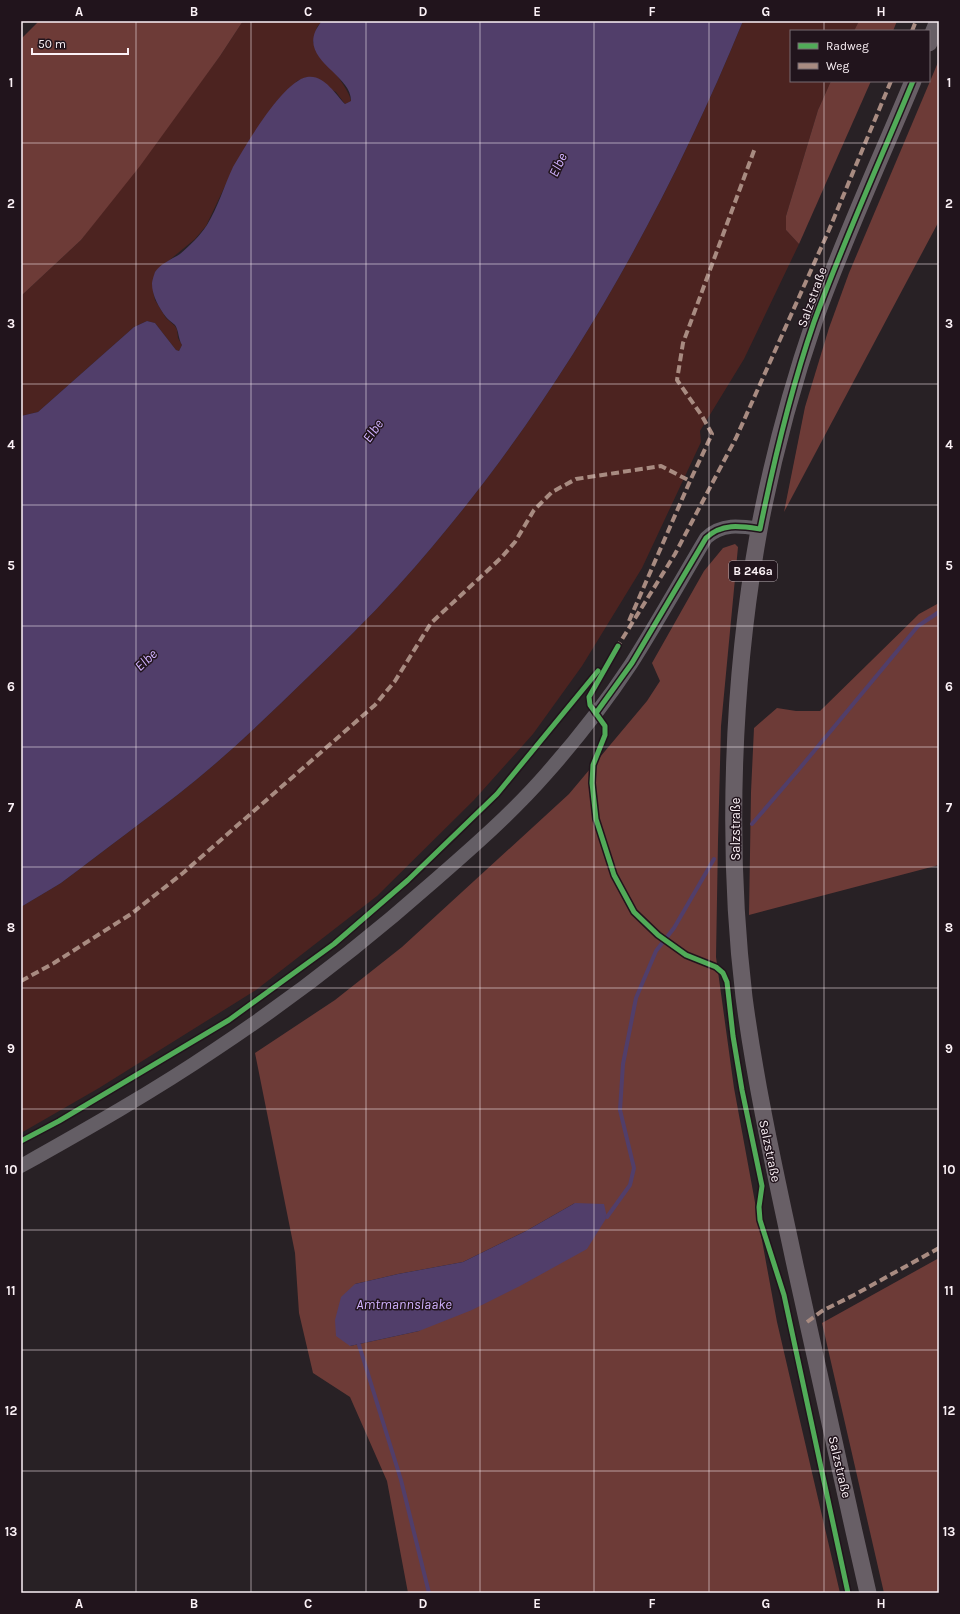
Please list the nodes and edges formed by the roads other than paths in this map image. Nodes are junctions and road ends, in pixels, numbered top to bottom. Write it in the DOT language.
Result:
graph roads {
  1 [pos="938,21"];
  2 [pos="930,41"];
  3 [pos="913,82"];
  4 [pos="760,529"];
  5 [pos="21,1166"];
  6 [pos="868,1593"];
  1 -- 2 [label="main road"];
  3 -- 4 [label="main road, Salzstraße / B 246a"];
  4 -- 5 [label="street"];
  4 -- 6 [label="main road, Salzstraße / B 246a"];
}
